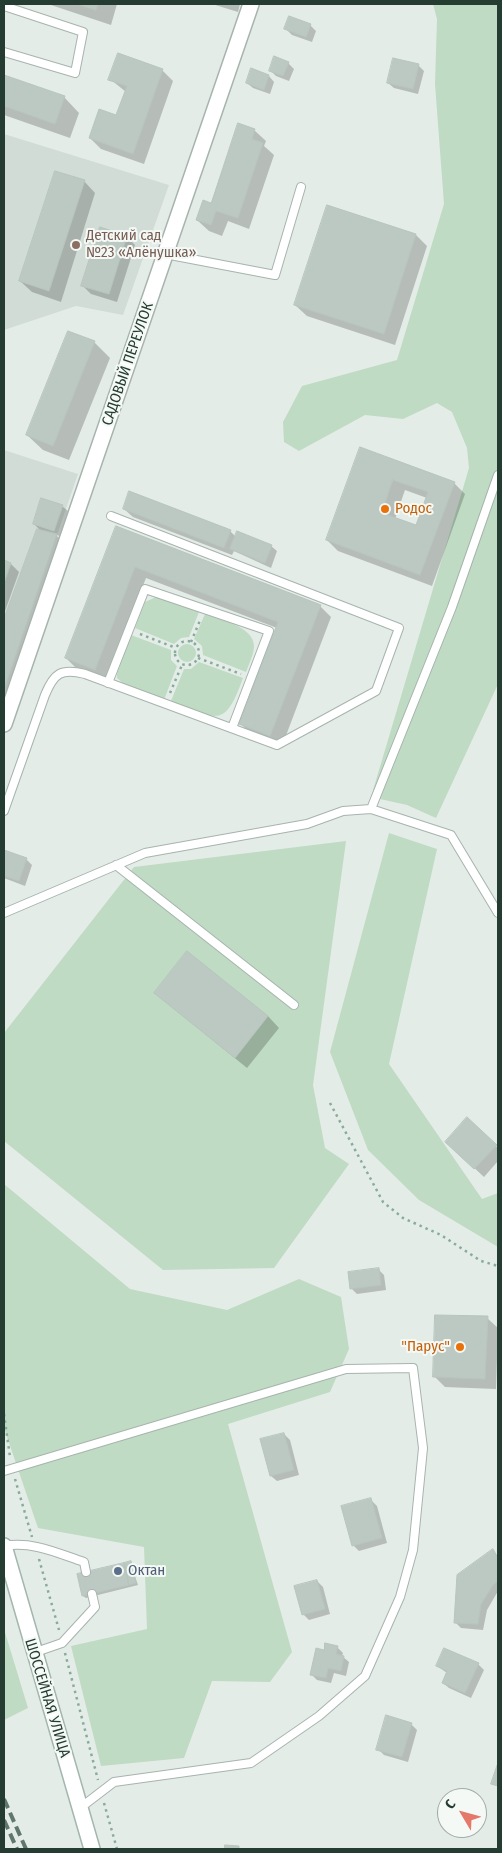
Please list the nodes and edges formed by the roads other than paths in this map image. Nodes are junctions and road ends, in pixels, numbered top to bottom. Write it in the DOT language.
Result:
graph roads {
  1 [pos="252,4"];
  2 [pos="4,6"];
  3 [pos="4,52"];
  4 [pos="301,187"];
  5 [pos="165,254"];
  6 [pos="498,475"];
  7 [pos="111,516"];
  8 [pos="108,683"];
  9 [pos="4,724"];
  10 [pos="232,728"];
  11 [pos="372,809"];
  12 [pos="4,811"];
  13 [pos="116,865"];
  14 [pos="4,913"];
  15 [pos="498,913"];
  16 [pos="294,1005"];
  17 [pos="4,1471"];
  18 [pos="4,1546"];
  19 [pos="86,1572"];
  20 [pos="92,1594"];
  21 [pos="33,1653"];
  22 [pos="80,1808"];
  23 [pos="92,1849"];
  1 -- 5 [label="street, САДОВЫЙ ПЕРЕУЛОК"];
  2 -- 3 [label="lane"];
  4 -- 5 [label="lane"];
  5 -- 9 [label="street, САДОВЫЙ ПЕРЕУЛОК"];
  6 -- 11 [label="lane"];
  7 -- 10 [label="lane"];
  8 -- 10 [label="lane"];
  8 -- 10 [label="lane"];
  8 -- 12 [label="lane"];
  11 -- 13 [label="lane"];
  11 -- 15 [label="lane"];
  13 -- 14 [label="lane"];
  13 -- 16 [label="lane"];
  17 -- 22 [label="lane"];
  18 -- 19 [label="lane"];
  18 -- 21 [label="street, ШОССЕЙНАЯ УЛИЦА"];
  20 -- 21 [label="lane"];
  21 -- 22 [label="street, ШОССЕЙНАЯ УЛИЦА"];
  22 -- 23 [label="street, ШОССЕЙНАЯ УЛИЦА"];
}
